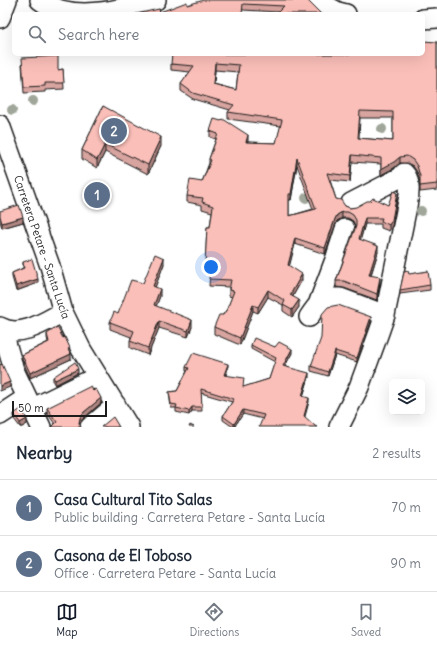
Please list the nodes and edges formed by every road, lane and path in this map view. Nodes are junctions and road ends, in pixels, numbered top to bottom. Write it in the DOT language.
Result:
graph roads {
  1 [pos="7,0"];
  2 [pos="40,0"];
  3 [pos="156,0"];
  4 [pos="316,0"];
  5 [pos="66,12"];
  6 [pos="100,12"];
  7 [pos="338,12"];
  8 [pos="0,18"];
  9 [pos="425,18"];
  10 [pos="437,18"];
  11 [pos="0,125"];
  12 [pos="351,203"];
  13 [pos="345,229"];
  14 [pos="63,312"];
  15 [pos="385,315"];
  16 [pos="2,335"];
  17 [pos="98,376"];
  18 [pos="116,405"];
  19 [pos="0,415"];
  20 [pos="32,416"];
  21 [pos="90,427"];
  22 [pos="129,427"];
  23 [pos="339,427"];
  1 -- 8 [label="street"];
  2 -- 5 [label="street"];
  3 -- 6 [label="street"];
  4 -- 7 [label="street"];
  9 -- 10 [label="street"];
  11 -- 14 [label="street, Carretera Petare - Santa Lucía"];
  12 -- 15 [label="street"];
  13 -- 15 [label="street"];
  14 -- 16 [label="street"];
  14 -- 17 [label="street, Carretera Petare - Santa Lucía"];
  15 -- 23 [label="street"];
  16 -- 20 [label="street"];
  17 -- 18 [label="street, Carretera Petare - Santa Lucía"];
  17 -- 20 [label="street"];
  18 -- 21 [label="street"];
  18 -- 22 [label="street, Carretera Petare - Santa Lucía"];
  19 -- 20 [label="street"];
}
